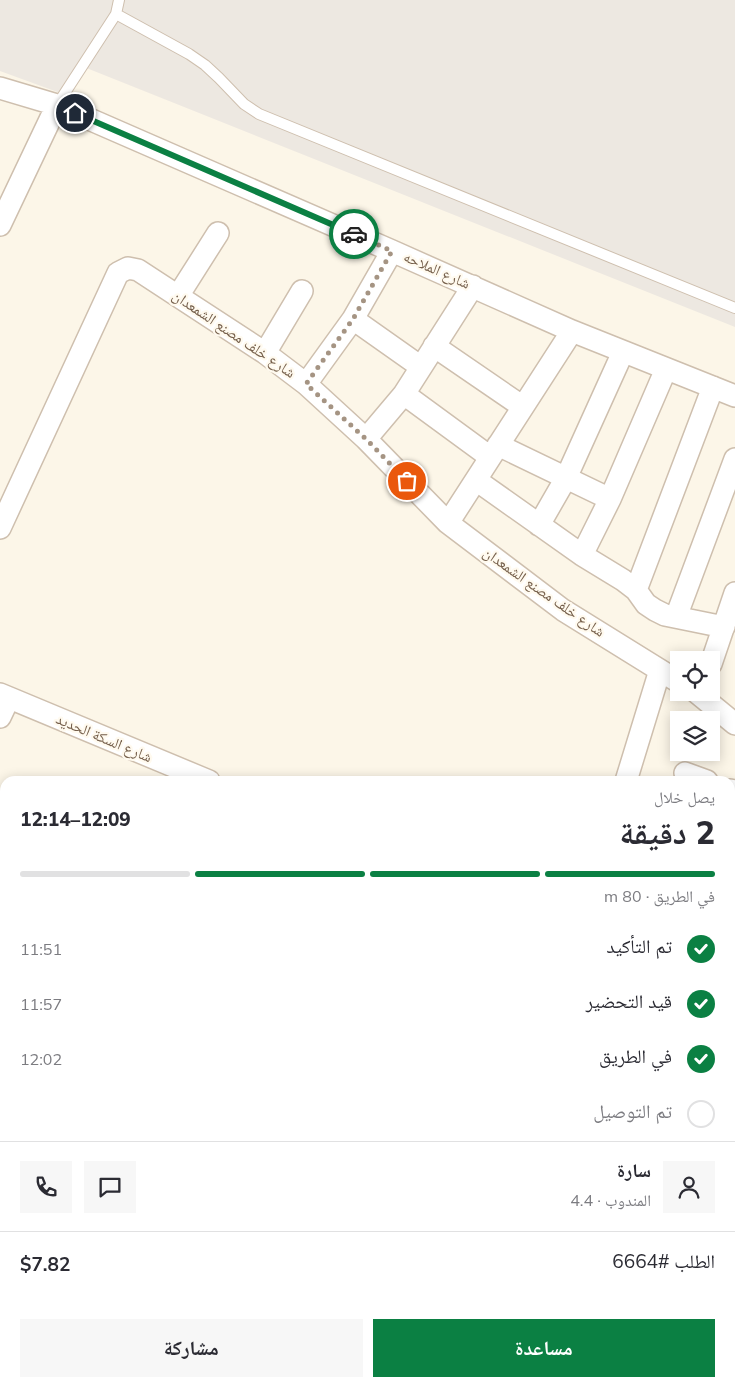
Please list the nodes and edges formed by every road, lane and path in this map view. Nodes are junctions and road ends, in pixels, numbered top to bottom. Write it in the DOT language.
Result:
graph roads {
  1 [pos="119,0"];
  2 [pos="116,14"];
  3 [pos="0,88"];
  4 [pos="57,105"];
  5 [pos="0,226"];
  6 [pos="218,233"];
  7 [pos="392,251"];
  8 [pos="473,286"];
  9 [pos="302,291"];
  10 [pos="178,296"];
  11 [pos="735,308"];
  12 [pos="353,319"];
  13 [pos="572,331"];
  14 [pos="434,346"];
  15 [pos="266,352"];
  16 [pos="623,352"];
  17 [pos="421,367"];
  18 [pos="666,369"];
  19 [pos="306,384"];
  20 [pos="713,387"];
  21 [pos="404,394"];
  22 [pos="735,396"];
  23 [pos="523,407"];
  24 [pos="366,439"];
  25 [pos="494,451"];
  26 [pos="735,459"];
  27 [pos="566,478"];
  28 [pos="476,480"];
  29 [pos="610,499"];
  30 [pos="448,523"];
  31 [pos="539,525"];
  32 [pos="0,528"];
  33 [pos="582,555"];
  34 [pos="636,590"];
  35 [pos="735,593"];
  36 [pos="676,617"];
  37 [pos="724,627"];
  38 [pos="716,651"];
  39 [pos="660,670"];
  40 [pos="670,676"];
  41 [pos="708,701"];
  42 [pos="3,703"];
  43 [pos="735,724"];
  44 [pos="685,773"];
  45 [pos="196,776"];
  46 [pos="628,776"];
  47 [pos="693,776"];
  1 -- 2 [label="lane"];
  2 -- 4 [label="lane"];
  2 -- 11 [label="lane"];
  3 -- 4 [label="street, شارع الملاحه"];
  4 -- 5 [label="street"];
  4 -- 7 [label="street, شارع الملاحه"];
  6 -- 10 [label="street"];
  7 -- 8 [label="street, شارع الملاحه"];
  7 -- 12 [label="street"];
  8 -- 13 [label="street, شارع الملاحه"];
  8 -- 14 [label="street"];
  9 -- 15 [label="street"];
  10 -- 15 [label="street, شارع خلف مصنع الشمعدان"];
  10 -- 32 [label="street, شارع خلف مصنع الشمعدان"];
  12 -- 17 [label="street"];
  12 -- 19 [label="street"];
  13 -- 16 [label="street, شارع الملاحه"];
  13 -- 23 [label="street"];
  14 -- 17 [label="street"];
  14 -- 23 [label="street"];
  15 -- 19 [label="street, شارع خلف مصنع الشمعدان"];
  16 -- 18 [label="street, شارع الملاحه"];
  16 -- 27 [label="street"];
  17 -- 21 [label="street"];
  18 -- 20 [label="street, شارع الملاحه"];
  18 -- 29 [label="street"];
  19 -- 24 [label="street, شارع خلف مصنع الشمعدان"];
  20 -- 22 [label="street, شارع الملاحه"];
  20 -- 34 [label="street"];
  21 -- 24 [label="street"];
  21 -- 25 [label="street"];
  23 -- 25 [label="street"];
  24 -- 30 [label="street, شارع خلف مصنع الشمعدان"];
  25 -- 27 [label="street"];
  25 -- 28 [label="street"];
  26 -- 36 [label="street"];
  27 -- 29 [label="street"];
  27 -- 31 [label="street"];
  28 -- 30 [label="street"];
  28 -- 31 [label="street"];
  29 -- 33 [label="street"];
  30 -- 39 [label="street, شارع خلف مصنع الشمعدان"];
  31 -- 33 [label="street"];
  33 -- 34 [label="street"];
  34 -- 36 [label="street"];
  35 -- 37 [label="street"];
  36 -- 37 [label="street"];
  37 -- 38 [label="street"];
  39 -- 40 [label="street, شارع خلف مصنع الشمعدان"];
  39 -- 46 [label="street"];
  41 -- 43 [label="street"];
  42 -- 45 [label="street, شارع السكة الحديد"];
  44 -- 47 [label="street"];
}
